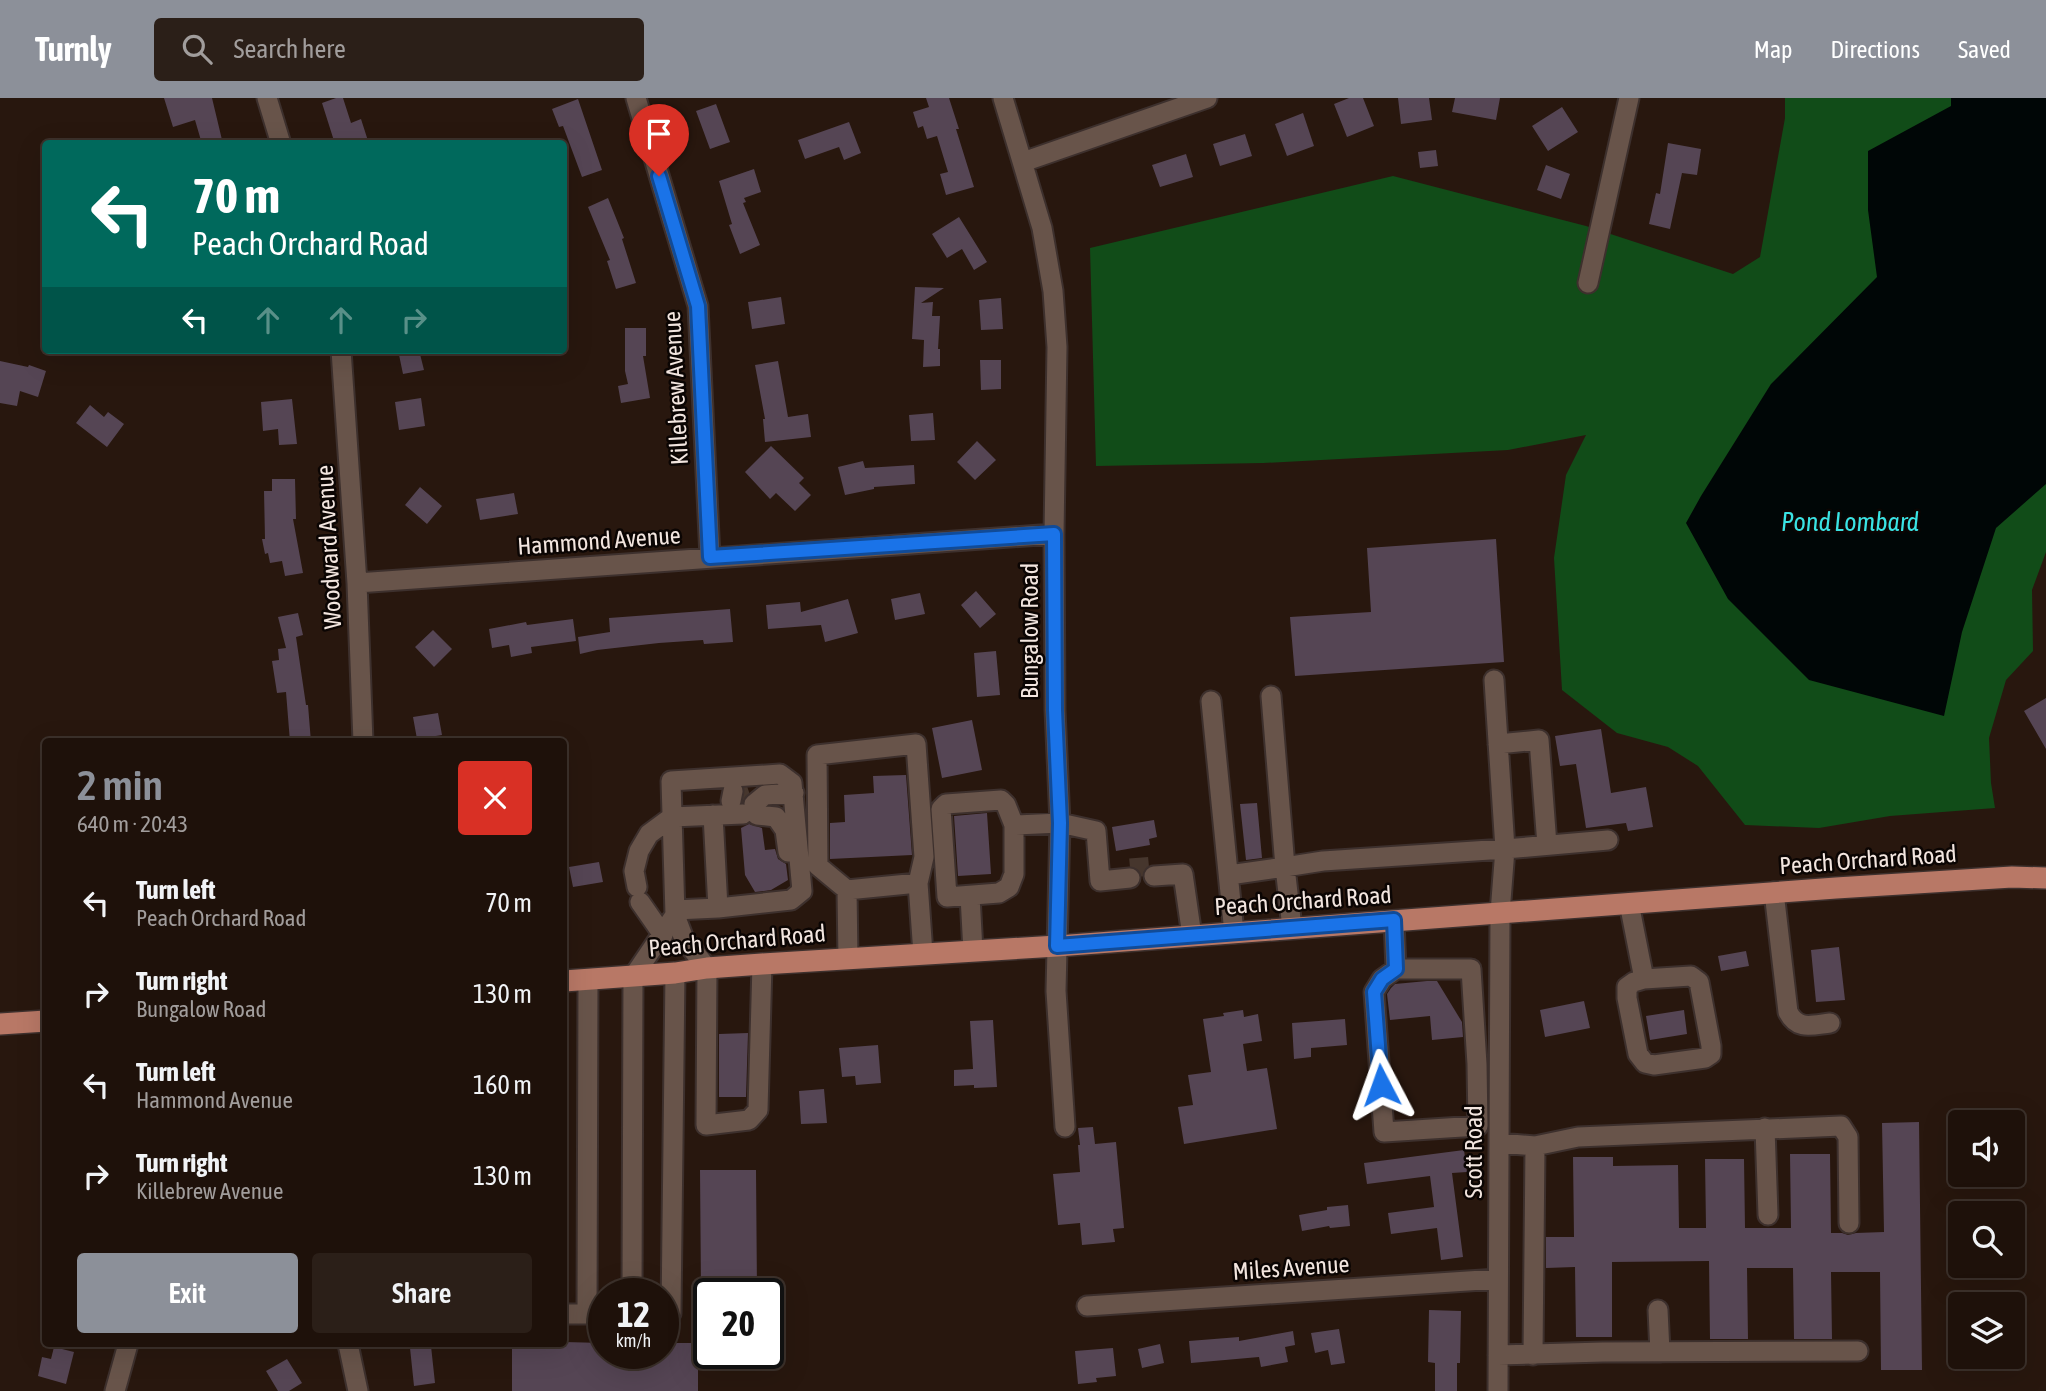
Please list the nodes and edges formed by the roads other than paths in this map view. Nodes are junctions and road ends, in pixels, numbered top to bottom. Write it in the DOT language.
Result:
graph roads {
  1 [pos="267,98"];
  2 [pos="636,98"];
  3 [pos="1003,98"];
  4 [pos="1208,98"];
  5 [pos="1629,98"];
  6 [pos="280,140"];
  7 [pos="1023,162"];
  8 [pos="1588,283"];
  9 [pos="341,354"];
  10 [pos="1054,534"];
  11 [pos="710,557"];
  12 [pos="357,583"];
  13 [pos="1494,680"];
  14 [pos="1271,696"];
  15 [pos="1211,701"];
  16 [pos="363,738"];
  17 [pos="1498,744"];
  18 [pos="794,793"];
  19 [pos="746,801"];
  20 [pos="713,815"];
  21 [pos="672,817"];
  22 [pos="1060,823"];
  23 [pos="1014,825"];
  24 [pos="1608,840"];
  25 [pos="1547,845"];
  26 [pos="1505,849"];
  27 [pos="1285,867"];
  28 [pos="800,870"];
  29 [pos="1153,871"];
  30 [pos="1130,873"];
  31 [pos="1229,875"];
  32 [pos="2046,878"];
  33 [pos="918,883"];
  34 [pos="847,890"];
  35 [pos="1774,892"];
  36 [pos="970,896"];
  37 [pos="1629,903"];
  38 [pos="718,908"];
  39 [pos="675,912"];
  40 [pos="1500,913"];
  41 [pos="1394,920"];
  42 [pos="1292,928"];
  43 [pos="1234,933"];
  44 [pos="663,935"];
  45 [pos="1192,936"];
  46 [pos="1057,946"];
  47 [pos="973,951"];
  48 [pos="923,954"];
  49 [pos="848,959"];
  50 [pos="762,964"];
  51 [pos="707,968"];
  52 [pos="1396,969"];
  53 [pos="675,973"];
  54 [pos="633,976"];
  55 [pos="1644,979"];
  56 [pos="588,980"];
  57 [pos="567,981"];
  58 [pos="42,1021"];
  59 [pos="1830,1023"];
  60 [pos="0,1024"];
  61 [pos="1499,1063"];
  62 [pos="1477,1064"];
  63 [pos="706,1125"];
  64 [pos="1065,1127"];
  65 [pos="1765,1128"];
  66 [pos="674,1133"];
  67 [pos="1499,1143"];
  68 [pos="1535,1146"];
  69 [pos="1769,1214"];
  70 [pos="1849,1223"];
  71 [pos="594,1278"];
  72 [pos="632,1278"];
  73 [pos="672,1278"];
  74 [pos="1498,1279"];
  75 [pos="1087,1306"];
  76 [pos="1658,1310"];
  77 [pos="567,1314"];
  78 [pos="588,1314"];
  79 [pos="127,1347"];
  80 [pos="349,1347"];
  81 [pos="1858,1351"];
  82 [pos="1660,1352"];
  83 [pos="1533,1355"];
  84 [pos="1498,1356"];
  85 [pos="115,1391"];
  86 [pos="358,1391"];
  87 [pos="1498,1391"];
  1 -- 6 [label="street"];
  2 -- 11 [label="street, Killebrew Avenue"];
  3 -- 7 [label="street, Bungalow Road"];
  4 -- 7 [label="street"];
  5 -- 8 [label="street"];
  7 -- 10 [label="street, Bungalow Road"];
  9 -- 12 [label="street, Woodward Avenue"];
  10 -- 11 [label="street, Hammond Avenue"];
  10 -- 22 [label="street, Bungalow Road"];
  11 -- 12 [label="street, Hammond Avenue"];
  12 -- 16 [label="street, Woodward Avenue"];
  13 -- 17 [label="street, Scott Road"];
  14 -- 27 [label="street"];
  15 -- 31 [label="street"];
  17 -- 25 [label="street"];
  17 -- 26 [label="street, Scott Road"];
  18 -- 19 [label="street"];
  18 -- 21 [label="street"];
  18 -- 28 [label="street"];
  19 -- 20 [label="street"];
  19 -- 28 [label="street"];
  20 -- 21 [label="street"];
  20 -- 38 [label="street"];
  21 -- 39 [label="street"];
  21 -- 44 [label="street"];
  22 -- 23 [label="street"];
  22 -- 30 [label="street"];
  22 -- 46 [label="street, Bungalow Road"];
  23 -- 36 [label="street"];
  23 -- 36 [label="street"];
  24 -- 25 [label="street"];
  25 -- 26 [label="street"];
  26 -- 27 [label="street"];
  26 -- 40 [label="street, Scott Road"];
  27 -- 31 [label="street"];
  27 -- 42 [label="street"];
  28 -- 38 [label="street"];
  29 -- 45 [label="street"];
  31 -- 43 [label="street"];
  32 -- 35 [label="main road, Peach Orchard Road"];
  33 -- 34 [label="street"];
  33 -- 34 [label="street"];
  33 -- 48 [label="street"];
  34 -- 49 [label="street"];
  35 -- 37 [label="main road, Peach Orchard Road"];
  35 -- 59 [label="street"];
  36 -- 47 [label="street"];
  37 -- 40 [label="main road, Peach Orchard Road"];
  37 -- 55 [label="street"];
  38 -- 39 [label="street"];
  39 -- 44 [label="street"];
  39 -- 51 [label="street"];
  40 -- 41 [label="main road, Peach Orchard Road"];
  40 -- 61 [label="street, Scott Road"];
  41 -- 42 [label="main road, Peach Orchard Road"];
  41 -- 52 [label="street"];
  42 -- 43 [label="main road, Peach Orchard Road"];
  43 -- 45 [label="main road, Peach Orchard Road"];
  44 -- 54 [label="street"];
  45 -- 46 [label="main road, Peach Orchard Road"];
  46 -- 47 [label="main road, Peach Orchard Road"];
  46 -- 64 [label="street, Bungalow Road"];
  47 -- 48 [label="main road, Peach Orchard Road"];
  48 -- 49 [label="main road, Peach Orchard Road"];
  49 -- 50 [label="main road, Peach Orchard Road"];
  50 -- 51 [label="main road, Peach Orchard Road"];
  50 -- 63 [label="street"];
  51 -- 53 [label="main road, Peach Orchard Road"];
  51 -- 63 [label="street"];
  52 -- 62 [label="street"];
  52 -- 62 [label="street"];
  53 -- 54 [label="main road, Peach Orchard Road"];
  53 -- 66 [label="street"];
  54 -- 56 [label="main road, Peach Orchard Road"];
  54 -- 72 [label="street"];
  55 -- 55 [label="street"];
  56 -- 57 [label="main road, Peach Orchard Road"];
  56 -- 71 [label="street"];
  58 -- 60 [label="main road"];
  61 -- 62 [label="street"];
  61 -- 67 [label="street, Scott Road"];
  63 -- 66 [label="street"];
  65 -- 68 [label="street"];
  65 -- 69 [label="street"];
  65 -- 70 [label="street"];
  66 -- 73 [label="street"];
  67 -- 68 [label="street"];
  67 -- 74 [label="street, Scott Road"];
  68 -- 83 [label="street"];
  74 -- 75 [label="street, Miles Avenue"];
  74 -- 84 [label="street, Scott Road"];
  76 -- 82 [label="street"];
  77 -- 78 [label="street"];
  79 -- 85 [label="street"];
  80 -- 86 [label="street"];
  81 -- 82 [label="street"];
  82 -- 83 [label="street"];
  83 -- 84 [label="street"];
  84 -- 87 [label="street, Scott Road"];
}
